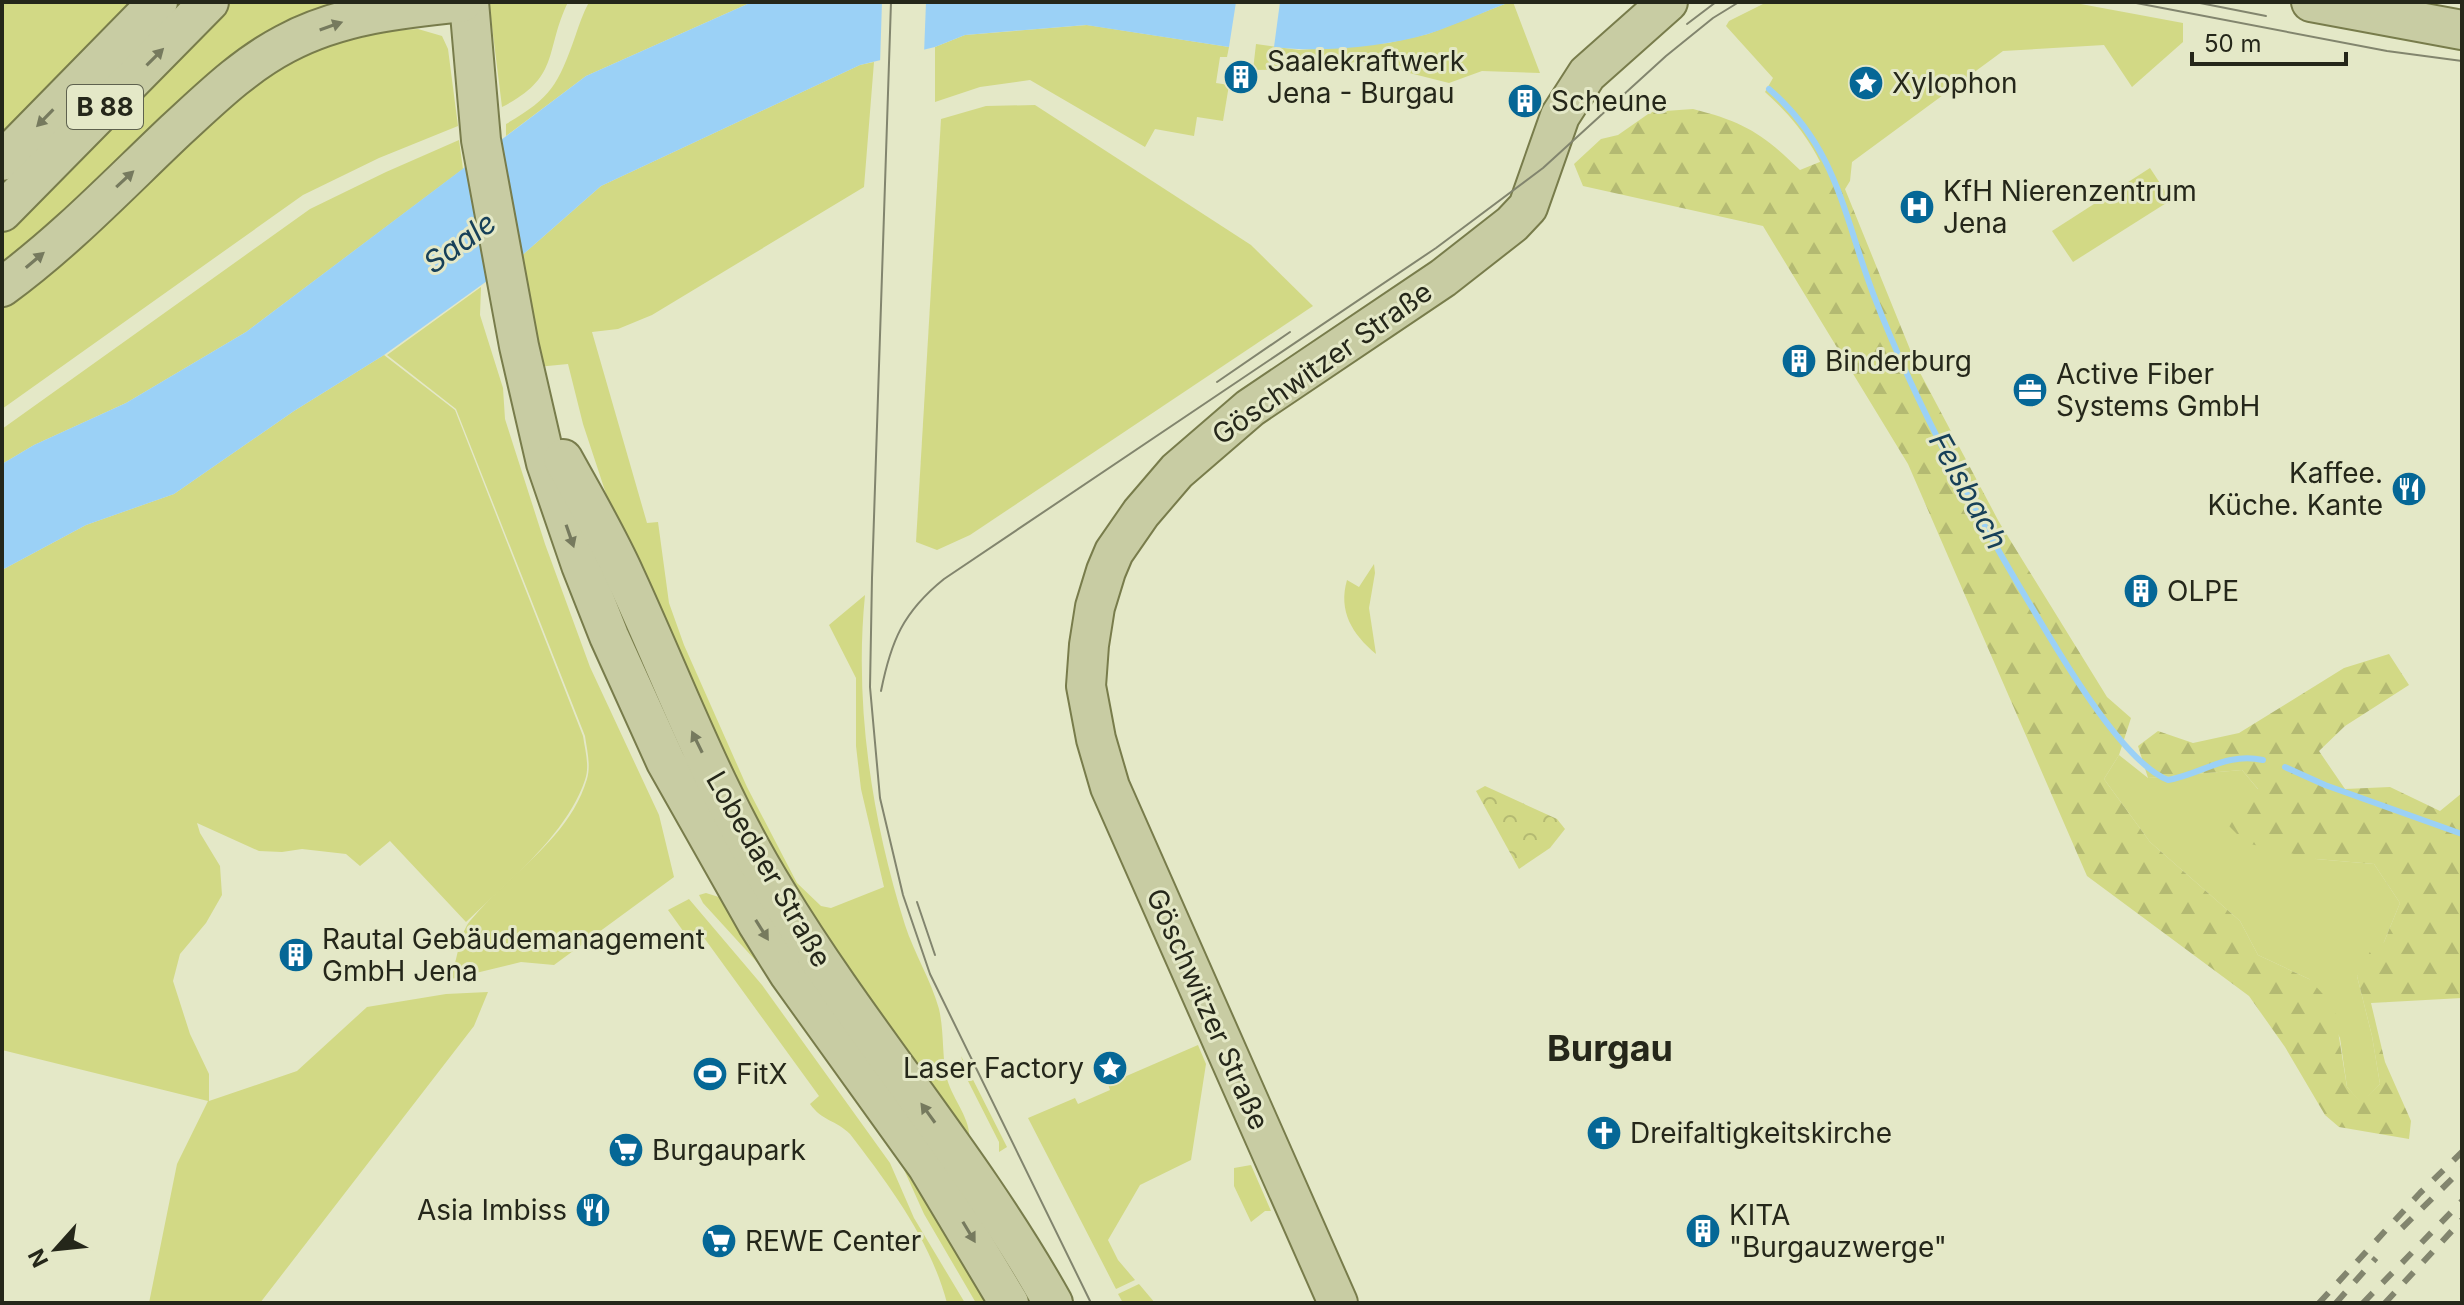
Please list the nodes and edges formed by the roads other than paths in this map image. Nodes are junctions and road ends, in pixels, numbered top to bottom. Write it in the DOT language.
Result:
graph roads {
  1 [pos="158,2"];
  2 [pos="209,2"];
  3 [pos="463,2"];
  4 [pos="469,2"];
  5 [pos="1668,2"];
  6 [pos="2311,2"];
  7 [pos="2462,30"];
  8 [pos="2,161"];
  9 [pos="2,212"];
  10 [pos="2,287"];
  11 [pos="534,407"];
  12 [pos="1009,1303"];
  13 [pos="1053,1303"];
  14 [pos="1338,1303"];
  1 -- 8 [label="main road, B 88, one-way"];
  9 -- 2 [label="main road, B 88, one-way"];
  10 -- 3 [label="main road, one-way"];
  4 -- 11 [label="main road, Lobedaer Straße"];
  5 -- 14 [label="main road, Göschwitzer Straße"];
  6 -- 7 [label="main road"];
  11 -- 12 [label="main road, Lobedaer Straße, one-way"];
  13 -- 11 [label="main road, Lobedaer Straße, one-way"];
}
